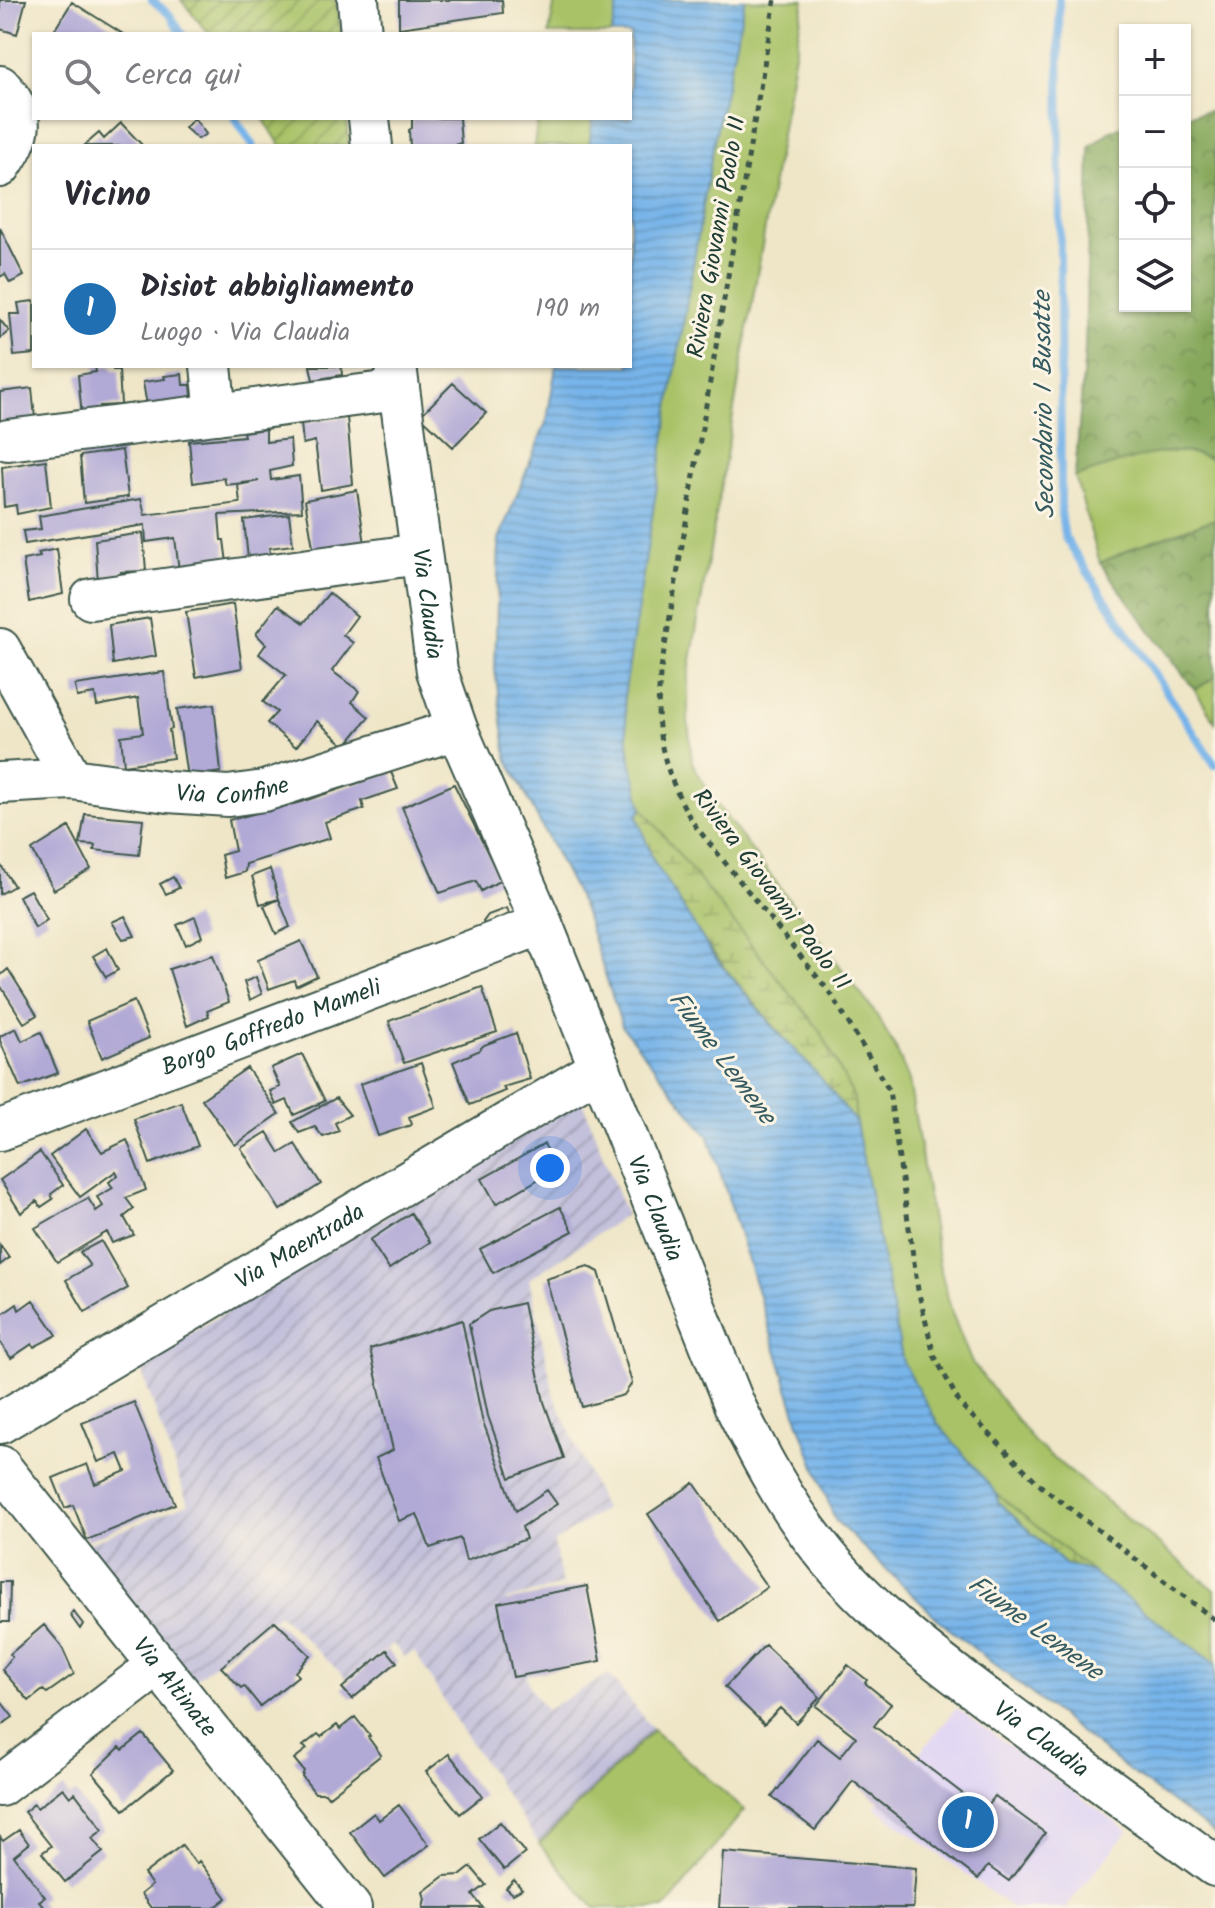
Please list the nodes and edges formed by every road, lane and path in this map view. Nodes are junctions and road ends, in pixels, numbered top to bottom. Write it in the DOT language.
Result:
graph roads {
  1 [pos="358,0"];
  2 [pos="775,0"];
  3 [pos="361,32"];
  4 [pos="0,86"];
  5 [pos="369,120"];
  6 [pos="372,144"];
  7 [pos="0,167"];
  8 [pos="211,368"];
  9 [pos="397,378"];
  10 [pos="216,414"];
  11 [pos="8,440"];
  12 [pos="420,554"];
  13 [pos="91,599"];
  14 [pos="0,649"];
  15 [pos="457,729"];
  16 [pos="72,779"];
  17 [pos="0,783"];
  18 [pos="542,924"];
  19 [pos="600,1068"];
  20 [pos="0,1130"];
  21 [pos="0,1423"];
  22 [pos="0,1466"];
  23 [pos="1215,1620"];
  24 [pos="157,1666"];
  25 [pos="0,1786"];
  26 [pos="1215,1866"];
  27 [pos="351,1908"];
  1 -- 3 [label="street"];
  2 -- 23 [label="path, Riviera Giovanni Paolo II"];
  4 -- 7 [label="street"];
  5 -- 6 [label="street"];
  8 -- 10 [label="street"];
  9 -- 10 [label="street"];
  9 -- 12 [label="street, Via Claudia"];
  10 -- 11 [label="street"];
  12 -- 13 [label="street"];
  12 -- 15 [label="street, Via Claudia"];
  14 -- 16 [label="street"];
  15 -- 16 [label="street, Via Confine"];
  15 -- 18 [label="street, Via Claudia"];
  16 -- 17 [label="street, Via Confine"];
  18 -- 19 [label="street, Via Claudia"];
  18 -- 20 [label="street, Borgo Goffredo Mameli"];
  19 -- 21 [label="street, Via Maentrada"];
  19 -- 26 [label="street, Via Claudia"];
  22 -- 24 [label="street, Via Altinate"];
  24 -- 25 [label="street"];
  24 -- 27 [label="street, Via Altinate"];
}
